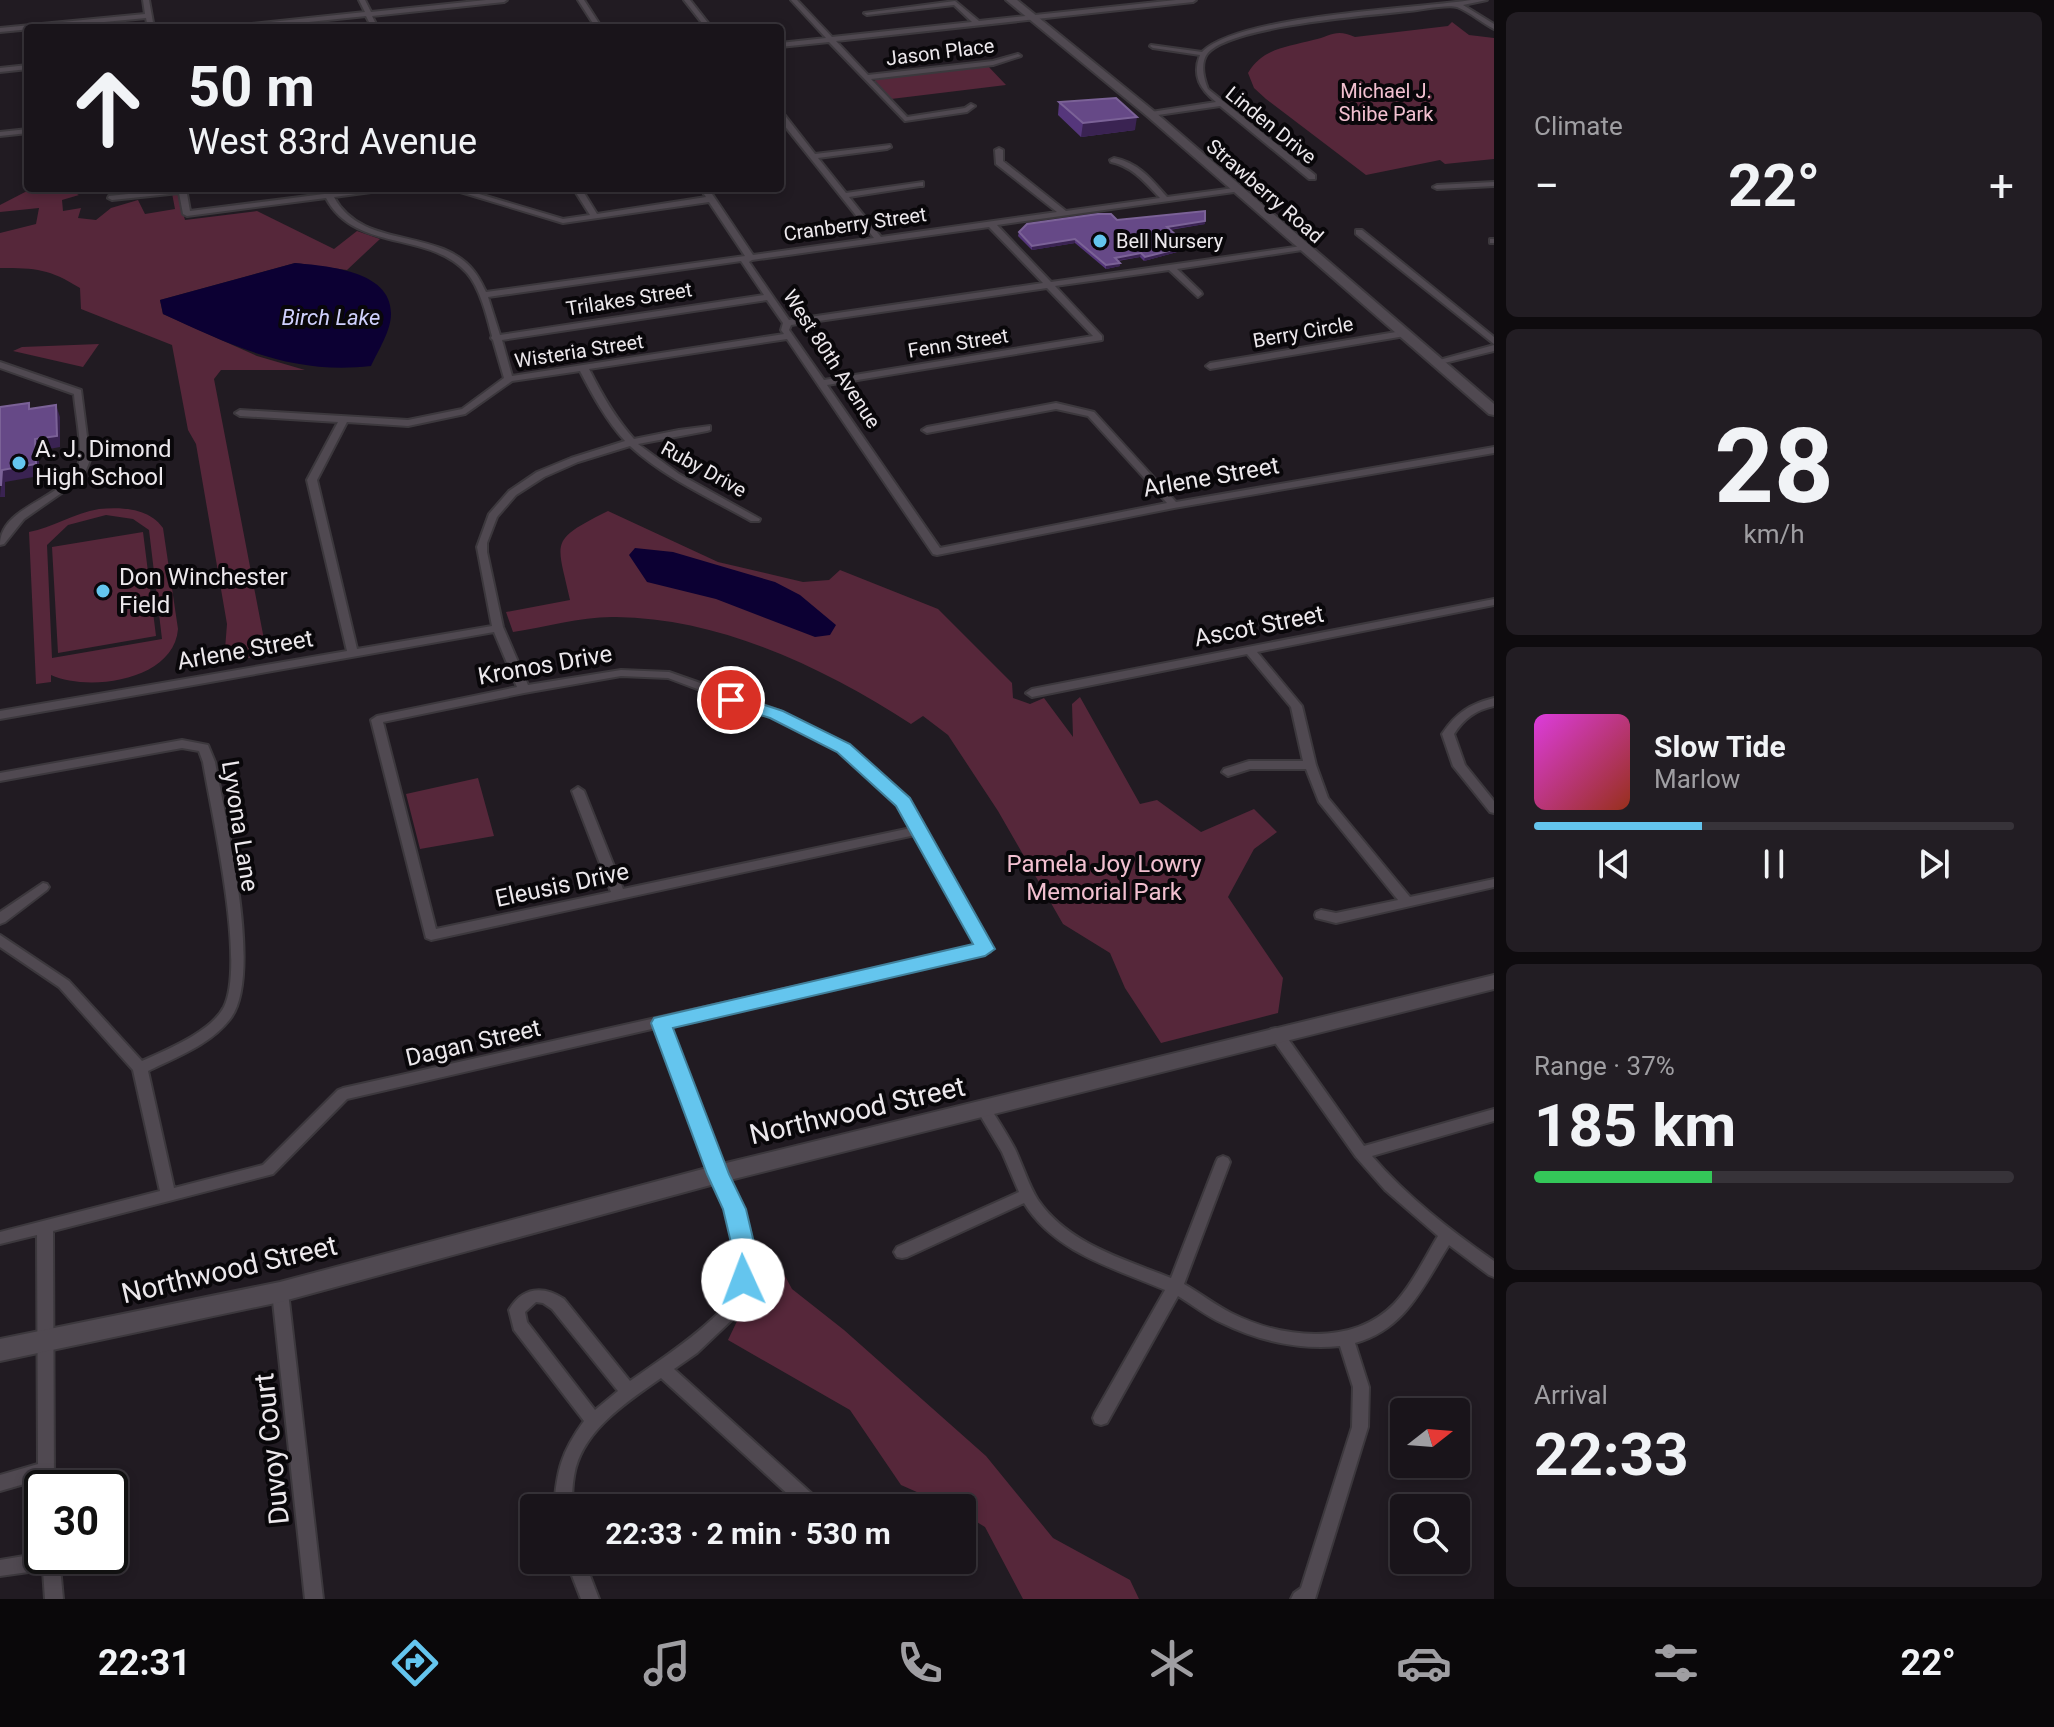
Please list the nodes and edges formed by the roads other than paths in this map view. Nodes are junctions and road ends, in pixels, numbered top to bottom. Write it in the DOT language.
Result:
graph roads {
  1 [pos="145,0"];
  2 [pos="362,0"];
  3 [pos="504,0"];
  4 [pos="581,0"];
  5 [pos="687,0"];
  6 [pos="794,0"];
  7 [pos="1011,0"];
  8 [pos="1129,0"];
  9 [pos="1193,0"];
  10 [pos="1484,0"];
  11 [pos="1458,5"];
  12 [pos="1137,6"];
  13 [pos="867,13"];
  14 [pos="370,14"];
  15 [pos="148,16"];
  16 [pos="1030,17"];
  17 [pos="977,23"];
  18 [pos="63,24"];
  19 [pos="150,24"];
  20 [pos="272,24"];
  21 [pos="374,24"];
  22 [pos="597,24"];
  23 [pos="706,24"];
  24 [pos="1494,27"];
  25 [pos="24,28"];
  26 [pos="0,30"];
  27 [pos="831,40"];
  28 [pos="784,45"];
  29 [pos="1153,46"];
  30 [pos="1203,54"];
  31 [pos="1018,56"];
  32 [pos="24,67"];
  33 [pos="0,70"];
  34 [pos="866,77"];
  35 [pos="1218,104"];
  36 [pos="971,106"];
  37 [pos="1151,114"];
  38 [pos="784,120"];
  39 [pos="24,131"];
  40 [pos="0,134"];
  41 [pos="887,147"];
  42 [pos="999,150"];
  43 [pos="814,156"];
  44 [pos="1114,160"];
  45 [pos="1312,177"];
  46 [pos="920,184"];
  47 [pos="1494,184"];
  48 [pos="1437,187"];
  49 [pos="1234,190"];
  50 [pos="159,192"];
  51 [pos="183,192"];
  52 [pos="326,192"];
  53 [pos="465,192"];
  54 [pos="580,192"];
  55 [pos="707,192"];
  56 [pos="847,195"];
  57 [pos="112,198"];
  58 [pos="711,199"];
  59 [pos="1165,199"];
  60 [pos="1063,213"];
  61 [pos="595,216"];
  62 [pos="990,223"];
  63 [pos="1359,232"];
  64 [pos="879,239"];
  65 [pos="1302,248"];
  66 [pos="750,257"];
  67 [pos="1171,267"];
  68 [pos="1046,285"];
  69 [pos="1198,294"];
  70 [pos="482,295"];
  71 [pos="769,297"];
  72 [pos="787,323"];
  73 [pos="1402,334"];
  74 [pos="790,336"];
  75 [pos="495,338"];
  76 [pos="1494,341"];
  77 [pos="1494,348"];
  78 [pos="1436,362"];
  79 [pos="0,365"];
  80 [pos="1210,366"];
  81 [pos="584,369"];
  82 [pos="509,379"];
  83 [pos="822,383"];
  84 [pos="1494,411"];
  85 [pos="240,413"];
  86 [pos="343,421"];
  87 [pos="707,428"];
  88 [pos="927,430"];
  89 [pos="630,445"];
  90 [pos="1494,450"];
  91 [pos="1174,505"];
  92 [pos="755,519"];
  93 [pos="0,542"];
  94 [pos="937,552"];
  95 [pos="1494,602"];
  96 [pos="498,628"];
  97 [pos="1249,650"];
  98 [pos="353,654"];
  99 [pos="524,689"];
  100 [pos="1032,693"];
  101 [pos="1494,702"];
  102 [pos="0,715"];
  103 [pos="377,720"];
  104 [pos="1310,765"];
  105 [pos="1228,772"];
  106 [pos="0,777"];
  107 [pos="578,791"];
  108 [pos="1494,809"];
  109 [pos="919,830"];
  110 [pos="1494,883"];
  111 [pos="43,887"];
  112 [pos="619,895"];
  113 [pos="1408,903"];
  114 [pos="1321,915"];
  115 [pos="0,919"];
  116 [pos="0,940"];
  117 [pos="985,949"];
  118 [pos="1494,982"];
  119 [pos="661,1023"];
  120 [pos="1276,1033"];
  121 [pos="140,1068"];
  122 [pos="984,1110"];
  123 [pos="1494,1115"];
  124 [pos="1362,1153"];
  125 [pos="1223,1162"];
  126 [pos="718,1174"];
  127 [pos="1026,1195"];
  128 [pos="168,1196"];
  129 [pos="45,1228"];
  130 [pos="1446,1236"];
  131 [pos="0,1238"];
  132 [pos="902,1252"];
  133 [pos="1494,1270"];
  134 [pos="1175,1287"];
  135 [pos="280,1292"];
  136 [pos="46,1339"];
  137 [pos="1346,1339"];
  138 [pos="0,1350"];
  139 [pos="664,1370"];
  140 [pos="628,1391"];
  141 [pos="1101,1418"];
  142 [pos="592,1419"];
  143 [pos="46,1470"];
  144 [pos="24,1481"];
  145 [pos="0,1483"];
  146 [pos="562,1494"];
  147 [pos="800,1494"];
  148 [pos="24,1563"];
  149 [pos="0,1568"];
  150 [pos="52,1574"];
  151 [pos="580,1574"];
  152 [pos="54,1599"];
  153 [pos="314,1599"];
  154 [pos="590,1599"];
  155 [pos="1300,1599"];
  1 -- 15 [label="street"];
  2 -- 14 [label="street"];
  3 -- 14 [label="street"];
  4 -- 22 [label="street"];
  5 -- 23 [label="street"];
  6 -- 27 [label="street"];
  7 -- 16 [label="street, Strawberry Road"];
  8 -- 12 [label="street"];
  9 -- 12 [label="street"];
  10 -- 11 [label="street"];
  11 -- 24 [label="street"];
  11 -- 30 [label="street"];
  12 -- 16 [label="street"];
  13 -- 17 [label="street"];
  14 -- 20 [label="street"];
  14 -- 21 [label="street"];
  15 -- 18 [label="street"];
  15 -- 19 [label="street"];
  16 -- 17 [label="street"];
  16 -- 37 [label="street, Strawberry Road"];
  17 -- 27 [label="street"];
  25 -- 26 [label="street"];
  27 -- 28 [label="street"];
  27 -- 34 [label="street"];
  29 -- 30 [label="street"];
  30 -- 35 [label="street, Linden Drive"];
  31 -- 34 [label="street, Jason Place"];
  32 -- 33 [label="street"];
  34 -- 36 [label="street"];
  35 -- 37 [label="street"];
  35 -- 45 [label="street, Linden Drive"];
  37 -- 49 [label="street, Strawberry Road"];
  38 -- 43 [label="street"];
  39 -- 40 [label="street"];
  41 -- 43 [label="street"];
  42 -- 60 [label="street"];
  43 -- 56 [label="street"];
  44 -- 59 [label="street"];
  46 -- 56 [label="street"];
  47 -- 48 [label="street"];
  49 -- 59 [label="street, Cranberry Street"];
  49 -- 65 [label="street, Strawberry Road"];
  50 -- 57 [label="street"];
  51 -- 52 [label="street"];
  52 -- 70 [label="street"];
  53 -- 61 [label="street"];
  54 -- 61 [label="street"];
  55 -- 58 [label="street, West 80th Avenue"];
  56 -- 64 [label="street"];
  58 -- 61 [label="street"];
  58 -- 66 [label="street, West 80th Avenue"];
  59 -- 60 [label="street, Cranberry Street"];
  60 -- 62 [label="street, Cranberry Street"];
  62 -- 64 [label="street, Cranberry Street"];
  62 -- 68 [label="street"];
  63 -- 76 [label="street"];
  64 -- 66 [label="street, Cranberry Street"];
  65 -- 67 [label="street"];
  65 -- 73 [label="street, Strawberry Road"];
  66 -- 70 [label="street, Cranberry Street"];
  66 -- 71 [label="street, West 80th Avenue"];
  67 -- 68 [label="street"];
  67 -- 69 [label="street"];
  68 -- 72 [label="street"];
  68 -- 83 [label="street, Fenn Street"];
  70 -- 75 [label="street"];
  71 -- 72 [label="street, West 80th Avenue"];
  71 -- 75 [label="street, Trilakes Street"];
  72 -- 74 [label="street, West 80th Avenue"];
  73 -- 78 [label="street, Strawberry Road"];
  73 -- 80 [label="street, Berry Circle"];
  74 -- 81 [label="street, Wisteria Street"];
  74 -- 83 [label="street, West 80th Avenue"];
  75 -- 82 [label="street"];
  77 -- 78 [label="street"];
  78 -- 84 [label="street, Strawberry Road"];
  79 -- 93 [label="street"];
  81 -- 82 [label="street, Wisteria Street"];
  81 -- 89 [label="street, Ruby Drive"];
  82 -- 86 [label="street, Wisteria Street"];
  83 -- 94 [label="street, West 80th Avenue"];
  85 -- 86 [label="street, Wisteria Street"];
  86 -- 98 [label="street"];
  87 -- 89 [label="street"];
  88 -- 91 [label="street"];
  89 -- 92 [label="street, Ruby Drive"];
  89 -- 96 [label="street"];
  90 -- 91 [label="street, Arlene Street"];
  91 -- 94 [label="street, Arlene Street"];
  95 -- 97 [label="street, Ascot Street"];
  96 -- 98 [label="street, Arlene Street"];
  96 -- 99 [label="street"];
  97 -- 100 [label="street, Ascot Street"];
  97 -- 104 [label="street"];
  98 -- 102 [label="street, Arlene Street"];
  99 -- 103 [label="street, Kronos Drive"];
  99 -- 109 [label="street, Kronos Drive"];
  101 -- 108 [label="street"];
  103 -- 112 [label="street, Eleusis Drive"];
  104 -- 105 [label="street"];
  104 -- 113 [label="street"];
  106 -- 121 [label="street, Lyvona Lane"];
  107 -- 112 [label="street"];
  109 -- 112 [label="street, Eleusis Drive"];
  109 -- 117 [label="street, Kronos Drive"];
  110 -- 113 [label="street"];
  111 -- 115 [label="street"];
  113 -- 114 [label="street"];
  116 -- 121 [label="street"];
  117 -- 119 [label="street, Dagan Street"];
  118 -- 120 [label="street, Northwood Street"];
  119 -- 126 [label="street"];
  119 -- 128 [label="street, Dagan Street"];
  120 -- 122 [label="street, Northwood Street"];
  120 -- 124 [label="street"];
  121 -- 128 [label="street"];
  122 -- 126 [label="street, Northwood Street"];
  122 -- 127 [label="street"];
  123 -- 124 [label="street"];
  124 -- 130 [label="street"];
  125 -- 134 [label="street"];
  126 -- 135 [label="street, Northwood Street"];
  126 -- 139 [label="street"];
  127 -- 132 [label="street"];
  127 -- 134 [label="street"];
  128 -- 129 [label="street, Dagan Street"];
  129 -- 131 [label="street, Dagan Street"];
  129 -- 136 [label="street"];
  130 -- 133 [label="street"];
  130 -- 137 [label="street"];
  134 -- 137 [label="street"];
  134 -- 141 [label="street"];
  135 -- 136 [label="street, Northwood Street"];
  135 -- 153 [label="street, Duvoy Court"];
  136 -- 138 [label="street, Northwood Street"];
  136 -- 143 [label="street"];
  137 -- 155 [label="street"];
  139 -- 140 [label="street"];
  139 -- 147 [label="street"];
  140 -- 142 [label="street"];
  140 -- 142 [label="street"];
  142 -- 146 [label="street"];
  144 -- 145 [label="street"];
  148 -- 149 [label="street"];
  150 -- 152 [label="street"];
  151 -- 154 [label="street"];
}
